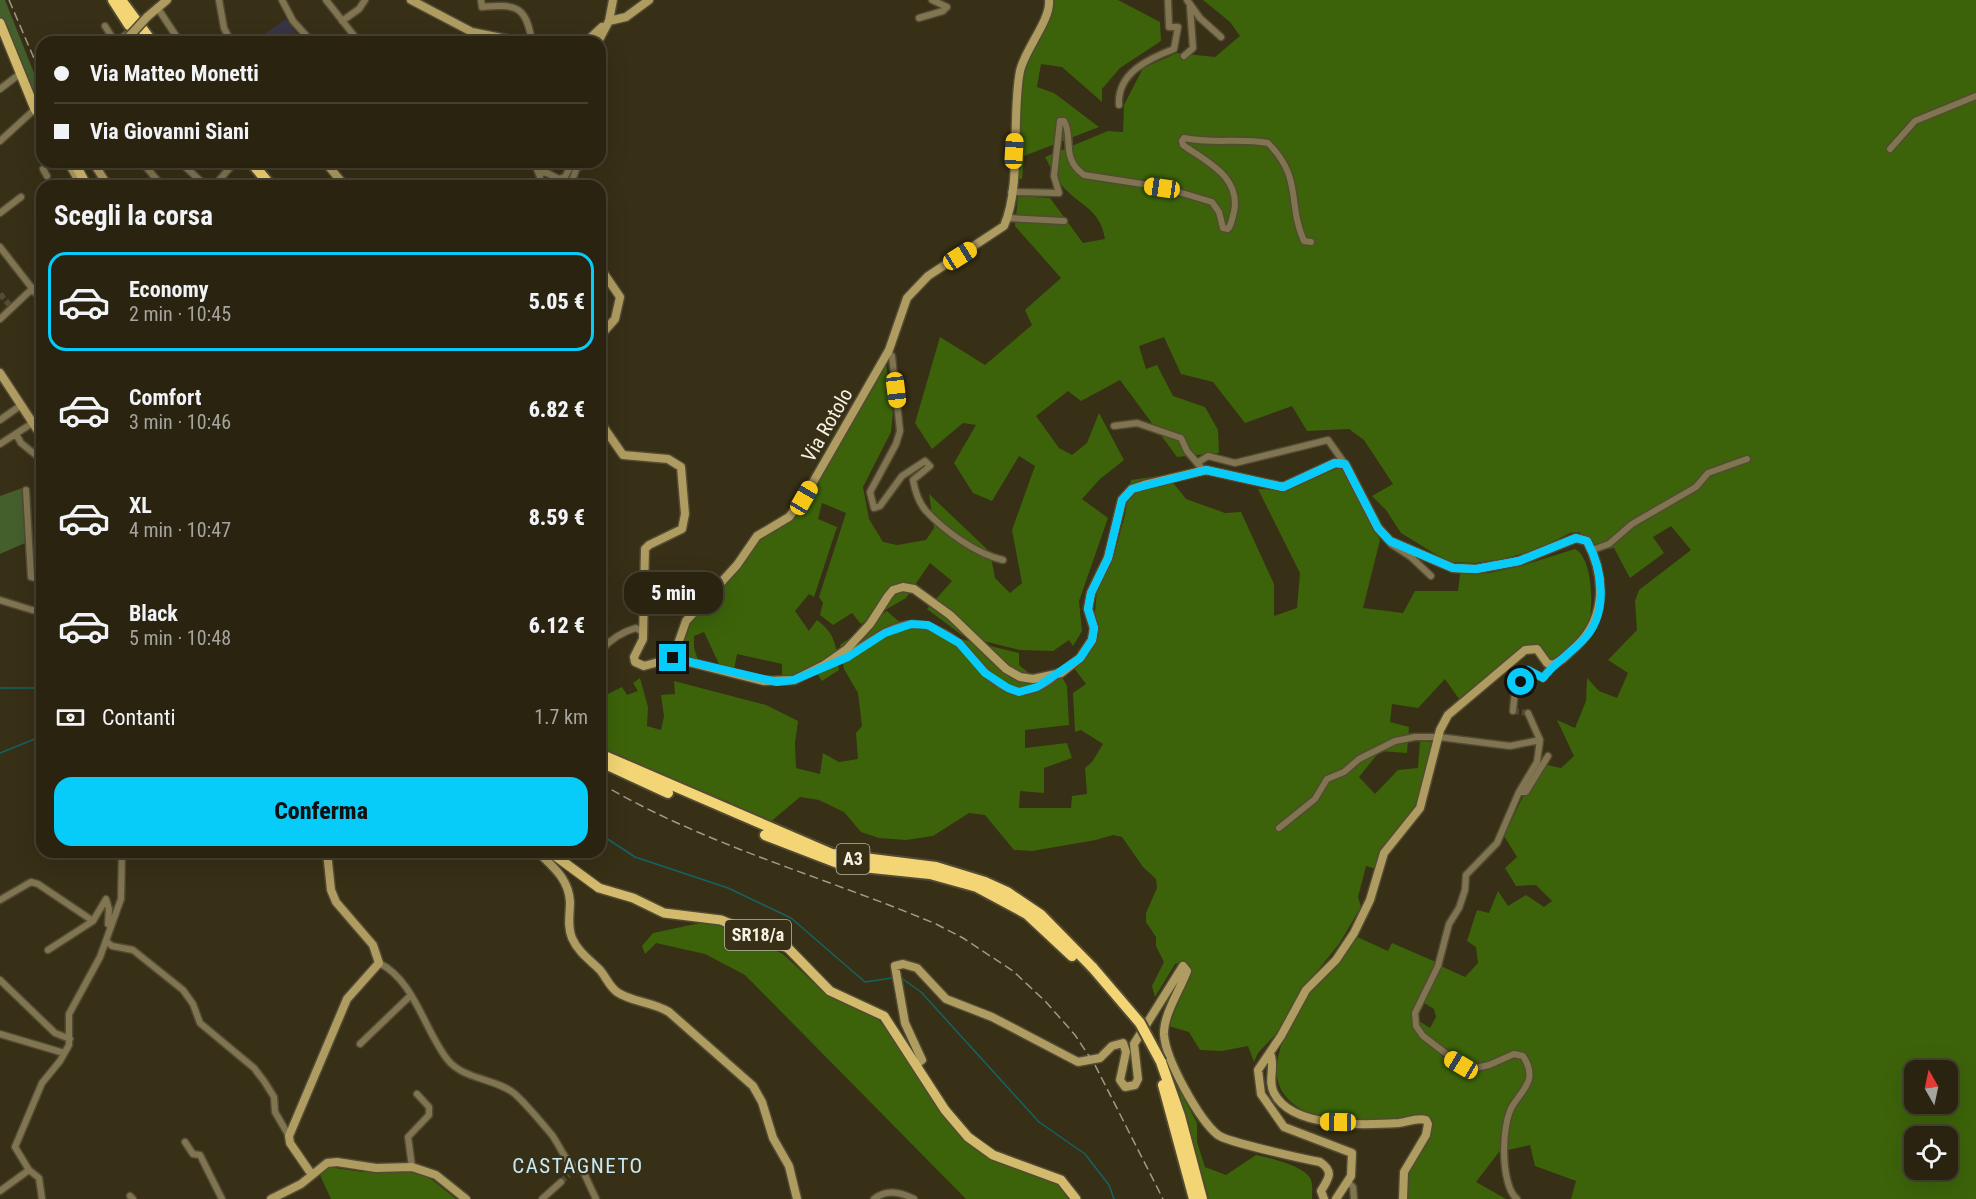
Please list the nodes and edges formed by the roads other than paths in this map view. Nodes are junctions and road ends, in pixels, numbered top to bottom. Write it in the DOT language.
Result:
graph roads {
  1 [pos="113,0"];
  2 [pos="122,0"];
  3 [pos="167,0"];
  4 [pos="219,0"];
  5 [pos="282,0"];
  6 [pos="326,0"];
  7 [pos="365,0"];
  8 [pos="411,0"];
  9 [pos="481,0"];
  10 [pos="613,0"];
  11 [pos="649,0"];
  12 [pos="932,0"];
  13 [pos="1049,0"];
  14 [pos="1168,0"];
  15 [pos="1187,0"];
  16 [pos="155,4"];
  17 [pos="1190,7"];
  18 [pos="919,18"];
  19 [pos="342,21"];
  20 [pos="609,21"];
  21 [pos="0,23"];
  22 [pos="105,26"];
  23 [pos="112,36"];
  24 [pos="127,36"];
  25 [pos="139,36"];
  26 [pos="148,36"];
  27 [pos="176,36"];
  28 [pos="228,36"];
  29 [pos="307,36"];
  30 [pos="351,36"];
  31 [pos="492,36"];
  32 [pos="530,36"];
  33 [pos="593,36"];
  34 [pos="601,36"];
  35 [pos="1221,37"];
  36 [pos="3,40"];
  37 [pos="1184,56"];
  38 [pos="21,73"];
  39 [pos="0,89"];
  40 [pos="1976,96"];
  41 [pos="36,102"];
  42 [pos="1119,105"];
  43 [pos="36,108"];
  44 [pos="0,141"];
  45 [pos="1890,149"];
  46 [pos="44,168"];
  47 [pos="147,168"];
  48 [pos="186,168"];
  49 [pos="230,168"];
  50 [pos="256,168"];
  51 [pos="265,168"];
  52 [pos="330,168"];
  53 [pos="536,168"];
  54 [pos="570,168"];
  55 [pos="47,176"];
  56 [pos="157,180"];
  57 [pos="200,180"];
  58 [pos="219,180"];
  59 [pos="266,180"];
  60 [pos="275,180"];
  61 [pos="340,180"];
  62 [pos="1011,192"];
  63 [pos="21,197"];
  64 [pos="0,213"];
  65 [pos="1007,218"];
  66 [pos="1064,220"];
  67 [pos="1311,242"];
  68 [pos="0,247"];
  69 [pos="606,276"];
  70 [pos="33,288"];
  71 [pos="36,292"];
  72 [pos="0,319"];
  73 [pos="606,329"];
  74 [pos="888,352"];
  75 [pos="0,373"];
  76 [pos="20,406"];
  77 [pos="0,420"];
  78 [pos="31,424"];
  79 [pos="1113,426"];
  80 [pos="36,430"];
  81 [pos="606,431"];
  82 [pos="0,434"];
  83 [pos="16,434"];
  84 [pos="2,443"];
  85 [pos="36,455"];
  86 [pos="1747,459"];
  87 [pos="1345,464"];
  88 [pos="1200,467"];
  89 [pos="26,490"];
  90 [pos="1390,541"];
  91 [pos="1592,550"];
  92 [pos="1003,560"];
  93 [pos="1431,576"];
  94 [pos="36,578"];
  95 [pos="0,600"];
  96 [pos="36,610"];
  97 [pos="644,633"];
  98 [pos="606,644"];
  99 [pos="673,658"];
  100 [pos="824,665"];
  101 [pos="1552,665"];
  102 [pos="1057,674"];
  103 [pos="1513,711"];
  104 [pos="1528,713"];
  105 [pos="1439,737"];
  106 [pos="1540,740"];
  107 [pos="1548,756"];
  108 [pos="606,757"];
  109 [pos="606,765"];
  110 [pos="1519,792"];
  111 [pos="1279,828"];
  112 [pos="122,858"];
  113 [pos="328,858"];
  114 [pos="544,858"];
  115 [pos="558,858"];
  116 [pos="0,900"];
  117 [pos="93,921"];
  118 [pos="112,924"];
  119 [pos="106,941"];
  120 [pos="48,950"];
  121 [pos="379,963"];
  122 [pos="1090,970"];
  123 [pos="0,980"];
  124 [pos="410,996"];
  125 [pos="0,1034"];
  126 [pos="70,1039"];
  127 [pos="360,1044"];
  128 [pos="64,1053"];
  129 [pos="1270,1053"];
  130 [pos="1158,1063"];
  131 [pos="917,1064"];
  132 [pos="417,1094"];
  133 [pos="289,1136"];
  134 [pos="185,1142"];
  135 [pos="412,1167"];
  136 [pos="29,1170"];
  137 [pos="577,1170"];
  138 [pos="312,1175"];
  139 [pos="570,1175"];
  140 [pos="561,1182"];
  141 [pos="1348,1182"];
  142 [pos="0,1191"];
  143 [pos="42,1199"];
  144 [pos="222,1199"];
  145 [pos="271,1199"];
  146 [pos="466,1199"];
  147 [pos="543,1199"];
  148 [pos="596,1199"];
  149 [pos="797,1199"];
  150 [pos="874,1199"];
  151 [pos="914,1199"];
  152 [pos="1076,1199"];
  153 [pos="1194,1199"];
  154 [pos="1202,1199"];
  155 [pos="1324,1199"];
  156 [pos="1336,1199"];
  157 [pos="1354,1199"];
  158 [pos="1403,1199"];
  159 [pos="1517,1199"];
  1 -- 25 [label="highway"];
  2 -- 26 [label="highway"];
  3 -- 16 [label="street"];
  4 -- 28 [label="street"];
  5 -- 29 [label="street"];
  6 -- 19 [label="street"];
  7 -- 19 [label="street"];
  8 -- 31 [label="street"];
  9 -- 32 [label="street"];
  10 -- 20 [label="street"];
  11 -- 20 [label="street"];
  12 -- 18 [label="street"];
  13 -- 62 [label="street"];
  14 -- 42 [label="street"];
  15 -- 17 [label="street"];
  16 -- 24 [label="street, bridge"];
  16 -- 27 [label="street"];
  17 -- 35 [label="street"];
  17 -- 37 [label="street"];
  19 -- 30 [label="street"];
  20 -- 33 [label="street"];
  20 -- 34 [label="street"];
  21 -- 36 [label="main road"];
  22 -- 23 [label="street"];
  36 -- 38 [label="main road"];
  38 -- 39 [label="street"];
  38 -- 41 [label="main road"];
  40 -- 45 [label="street"];
  43 -- 44 [label="street"];
  46 -- 55 [label="street"];
  47 -- 56 [label="street"];
  48 -- 57 [label="street"];
  49 -- 58 [label="street"];
  50 -- 59 [label="highway"];
  51 -- 60 [label="highway"];
  52 -- 61 [label="street"];
  53 -- 54 [label="street"];
  62 -- 65 [label="street"];
  62 -- 67 [label="street"];
  63 -- 64 [label="street"];
  65 -- 66 [label="street"];
  65 -- 74 [label="street, Via Rotolo"];
  68 -- 70 [label="street"];
  69 -- 73 [label="street"];
  70 -- 71 [label="street"];
  70 -- 72 [label="street"];
  74 -- 92 [label="street"];
  74 -- 99 [label="street, Via Rotolo"];
  75 -- 76 [label="street"];
  76 -- 77 [label="street"];
  76 -- 78 [label="street"];
  78 -- 80 [label="street"];
  78 -- 83 [label="street"];
  79 -- 88 [label="street"];
  81 -- 97 [label="street"];
  82 -- 84 [label="street"];
  83 -- 84 [label="street"];
  83 -- 85 [label="street"];
  86 -- 91 [label="street"];
  87 -- 88 [label="street"];
  87 -- 88 [label="street"];
  87 -- 90 [label="street"];
  88 -- 102 [label="street"];
  89 -- 94 [label="street"];
  90 -- 91 [label="street"];
  90 -- 93 [label="street"];
  91 -- 101 [label="street"];
  95 -- 96 [label="street"];
  97 -- 98 [label="street"];
  97 -- 99 [label="street"];
  99 -- 100 [label="street"];
  100 -- 102 [label="street"];
  100 -- 102 [label="street"];
  101 -- 103 [label="street"];
  101 -- 105 [label="street"];
  104 -- 106 [label="street"];
  105 -- 106 [label="street"];
  105 -- 111 [label="street"];
  105 -- 129 [label="street"];
  106 -- 110 [label="street"];
  107 -- 110 [label="street"];
  108 -- 122 [label="highway, A3"];
  109 -- 122 [label="highway, A3"];
  110 -- 159 [label="street"];
  112 -- 118 [label="street"];
  113 -- 121 [label="street"];
  114 -- 149 [label="street"];
  115 -- 131 [label="main road, SR18/a"];
  116 -- 117 [label="street"];
  117 -- 118 [label="street"];
  117 -- 120 [label="street"];
  118 -- 119 [label="street"];
  119 -- 126 [label="street"];
  119 -- 133 [label="street"];
  121 -- 124 [label="street"];
  121 -- 133 [label="street"];
  122 -- 130 [label="highway, A3"];
  123 -- 126 [label="street"];
  124 -- 127 [label="street"];
  124 -- 137 [label="street"];
  125 -- 128 [label="street"];
  126 -- 128 [label="street"];
  128 -- 136 [label="street"];
  129 -- 141 [label="street"];
  129 -- 158 [label="street"];
  130 -- 153 [label="highway, A3"];
  130 -- 154 [label="highway, A3"];
  131 -- 152 [label="main road, SR18/a"];
  131 -- 155 [label="street"];
  132 -- 135 [label="street"];
  133 -- 138 [label="street"];
  134 -- 144 [label="street"];
  135 -- 138 [label="street"];
  135 -- 146 [label="street"];
  136 -- 142 [label="street"];
  136 -- 143 [label="street"];
  137 -- 139 [label="street"];
  137 -- 148 [label="street"];
  138 -- 145 [label="street"];
  140 -- 147 [label="street"];
  141 -- 156 [label="street"];
  141 -- 157 [label="street"];
  150 -- 151 [label="street"];
}
